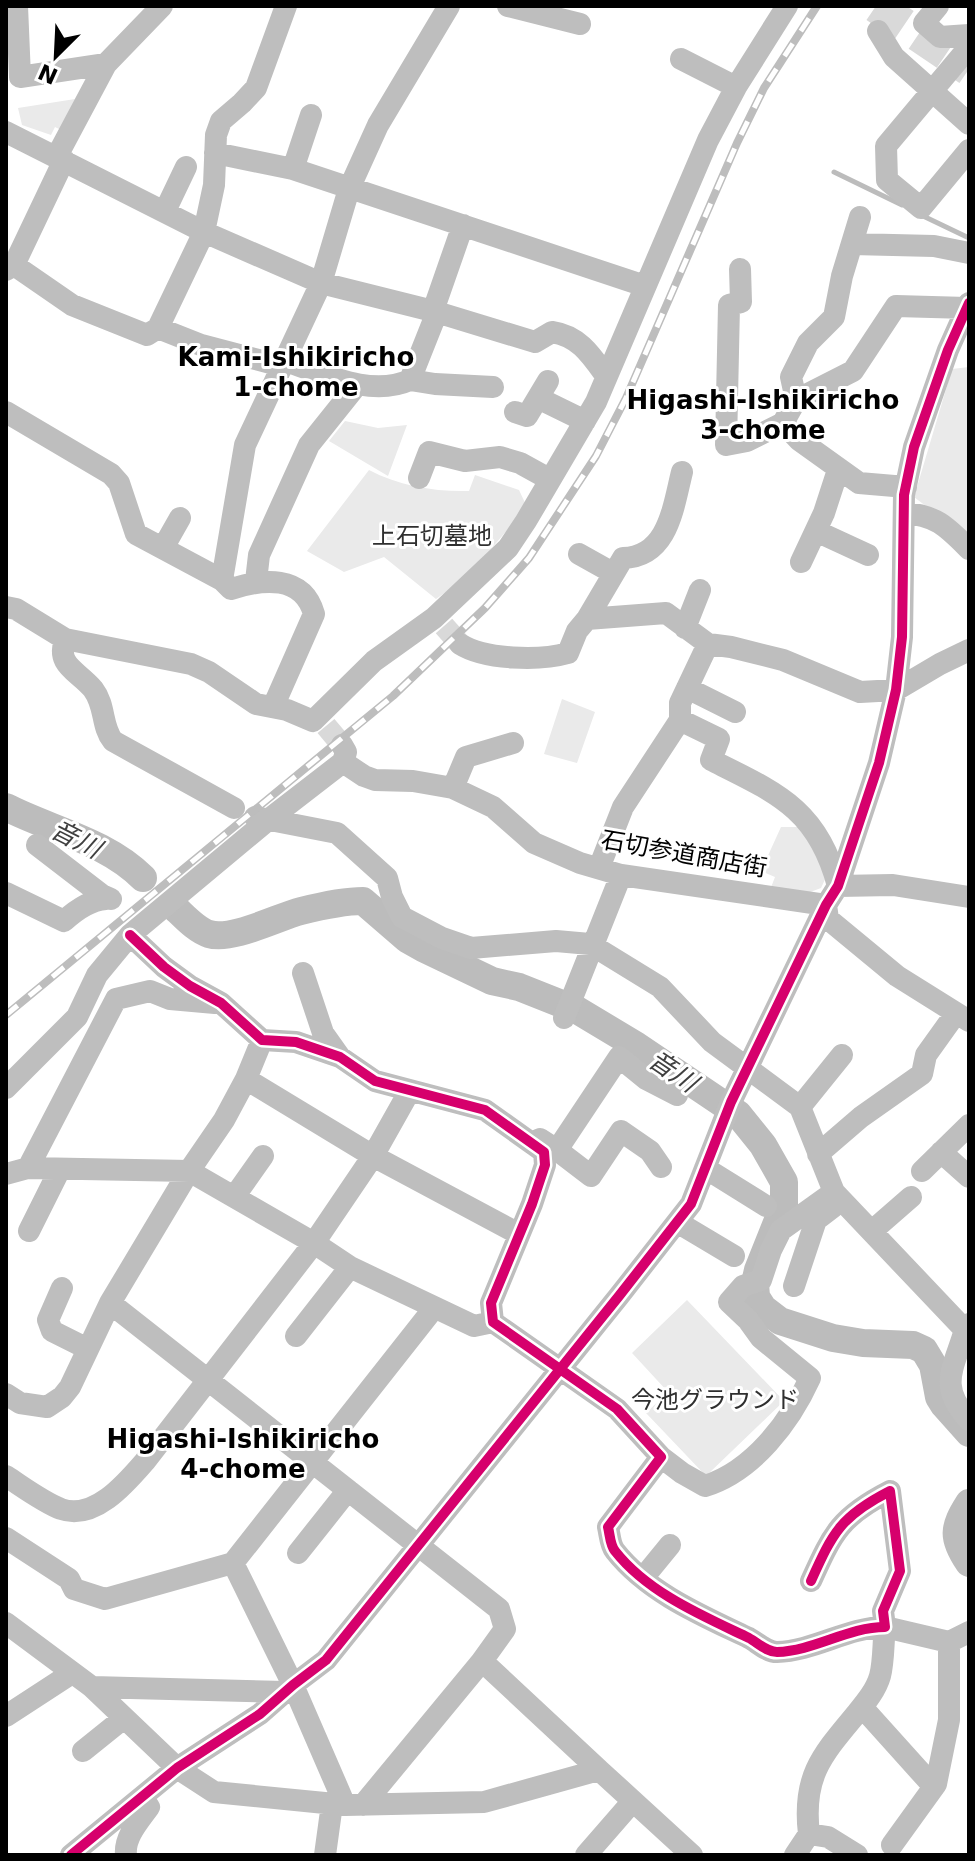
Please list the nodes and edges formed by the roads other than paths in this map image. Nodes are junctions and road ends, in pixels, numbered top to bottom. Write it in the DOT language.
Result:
graph roads {
  1 [pos="17,6"];
  2 [pos="162,6"];
  3 [pos="286,6"];
  4 [pos="449,6"];
  5 [pos="508,6"];
  6 [pos="787,6"];
  7 [pos="938,6"];
  8 [pos="580,24"];
  9 [pos="878,31"];
  10 [pos="969,35"];
  11 [pos="969,47"];
  12 [pos="681,59"];
  13 [pos="106,64"];
  14 [pos="736,87"];
  15 [pos="931,90"];
  16 [pos="311,115"];
  17 [pos="969,124"];
  18 [pos="6,132"];
  19 [pos="969,150"];
  20 [pos="215,153"];
  21 [pos="61,158"];
  22 [pos="186,167"];
  23 [pos="293,169"];
  24 [pos="349,189"];
  25 [pos="165,211"];
  26 [pos="860,217"];
  27 [pos="463,225"];
  28 [pos="204,232"];
  29 [pos="852,244"];
  30 [pos="969,253"];
  31 [pos="10,268"];
  32 [pos="740,269"];
  33 [pos="321,283"];
  34 [pos="645,286"];
  35 [pos="968,306"];
  36 [pos="435,311"];
  37 [pos="158,328"];
  38 [pos="284,363"];
  39 [pos="606,376"];
  40 [pos="410,380"];
  41 [pos="357,385"];
  42 [pos="493,387"];
  43 [pos="796,400"];
  44 [pos="6,412"];
  45 [pos="515,412"];
  46 [pos="585,421"];
  47 [pos="783,423"];
  48 [pos="838,470"];
  49 [pos="682,472"];
  50 [pos="419,478"];
  51 [pos="549,479"];
  52 [pos="906,487"];
  53 [pos="904,513"];
  54 [pos="180,518"];
  55 [pos="816,531"];
  56 [pos="163,548"];
  57 [pos="969,549"];
  58 [pos="579,554"];
  59 [pos="868,555"];
  60 [pos="801,562"];
  61 [pos="613,573"];
  62 [pos="222,580"];
  63 [pos="256,581"];
  64 [pos="700,590"];
  65 [pos="6,607"];
  66 [pos="587,619"];
  67 [pos="685,628"];
  68 [pos="65,639"];
  69 [pos="460,644"];
  70 [pos="708,644"];
  71 [pos="969,650"];
  72 [pos="351,682"];
  73 [pos="687,688"];
  74 [pos="896,690"];
  75 [pos="273,707"];
  76 [pos="735,712"];
  77 [pos="680,720"];
  78 [pos="326,726"];
  79 [pos="513,743"];
  80 [pos="453,788"];
  81 [pos="234,808"];
  82 [pos="262,818"];
  83 [pos="37,845"];
  84 [pos="599,868"];
  85 [pos="621,875"];
  86 [pos="6,893"];
  87 [pos="832,896"];
  88 [pos="969,897"];
  89 [pos="130,935"];
  90 [pos="593,946"];
  91 [pos="303,973"];
  92 [pos="221,1003"];
  93 [pos="568,1009"];
  94 [pos="962,1017"];
  95 [pos="262,1040"];
  96 [pos="842,1055"];
  97 [pos="340,1057"];
  98 [pos="747,1068"];
  99 [pos="246,1079"];
  100 [pos="6,1088"];
  101 [pos="409,1092"];
  102 [pos="677,1095"];
  103 [pos="800,1107"];
  104 [pos="969,1125"];
  105 [pos="546,1148"];
  106 [pos="941,1152"];
  107 [pos="818,1154"];
  108 [pos="263,1156"];
  109 [pos="373,1156"];
  110 [pos="661,1167"];
  111 [pos="28,1168"];
  112 [pos="705,1168"];
  113 [pos="60,1169"];
  114 [pos="189,1171"];
  115 [pos="922,1171"];
  116 [pos="6,1174"];
  117 [pos="969,1177"];
  118 [pos="838,1196"];
  119 [pos="234,1197"];
  120 [pos="911,1197"];
  121 [pos="766,1206"];
  122 [pos="677,1222"];
  123 [pos="29,1231"];
  124 [pos="872,1231"];
  125 [pos="519,1234"];
  126 [pos="314,1243"];
  127 [pos="734,1256"];
  128 [pos="350,1267"];
  129 [pos="794,1286"];
  130 [pos="62,1288"];
  131 [pos="110,1303"];
  132 [pos="434,1308"];
  133 [pos="493,1322"];
  134 [pos="967,1327"];
  135 [pos="296,1336"];
  136 [pos="88,1349"];
  137 [pos="560,1368"];
  138 [pos="208,1380"];
  139 [pos="6,1394"];
  140 [pos="969,1420"];
  141 [pos="661,1457"];
  142 [pos="311,1462"];
  143 [pos="6,1476"];
  144 [pos="348,1490"];
  145 [pos="6,1538"];
  146 [pos="670,1545"];
  147 [pos="419,1547"];
  148 [pos="298,1553"];
  149 [pos="233,1563"];
  150 [pos="643,1578"];
  151 [pos="811,1581"];
  152 [pos="6,1623"];
  153 [pos="885,1627"];
  154 [pos="959,1637"];
  155 [pos="482,1661"];
  156 [pos="72,1673"];
  157 [pos="92,1687"];
  158 [pos="289,1688"];
  159 [pos="862,1707"];
  160 [pos="6,1716"];
  161 [pos="124,1718"];
  162 [pos="83,1751"];
  163 [pos="177,1768"];
  164 [pos="599,1770"];
  165 [pos="934,1787"];
  166 [pos="142,1797"];
  167 [pos="633,1801"];
  168 [pos="347,1805"];
  169 [pos="809,1834"];
  170 [pos="892,1845"];
  171 [pos="71,1855"];
  172 [pos="126,1855"];
  173 [pos="325,1855"];
  174 [pos="586,1855"];
  175 [pos="692,1855"];
  176 [pos="795,1855"];
  177 [pos="857,1855"];
  1 -- 13 [label="street"];
  2 -- 13 [label="street"];
  3 -- 20 [label="street"];
  4 -- 24 [label="street"];
  5 -- 8 [label="street"];
  6 -- 14 [label="street"];
  7 -- 10 [label="street"];
  9 -- 15 [label="street"];
  11 -- 15 [label="street"];
  12 -- 14 [label="street"];
  13 -- 21 [label="street"];
  14 -- 34 [label="street"];
  15 -- 17 [label="street"];
  15 -- 19 [label="street"];
  16 -- 23 [label="street"];
  18 -- 21 [label="street"];
  20 -- 23 [label="street"];
  20 -- 28 [label="street"];
  21 -- 25 [label="street"];
  21 -- 31 [label="street"];
  22 -- 25 [label="street"];
  23 -- 24 [label="street"];
  24 -- 27 [label="street"];
  24 -- 33 [label="street"];
  25 -- 28 [label="street"];
  26 -- 29 [label="street"];
  27 -- 34 [label="street"];
  27 -- 36 [label="street"];
  28 -- 33 [label="street"];
  28 -- 37 [label="street"];
  29 -- 30 [label="street"];
  29 -- 43 [label="street"];
  31 -- 37 [label="street"];
  32 -- 47 [label="street"];
  33 -- 36 [label="street"];
  33 -- 38 [label="street"];
  34 -- 39 [label="street"];
  35 -- 43 [label="street"];
  35 -- 52 [label="street"];
  36 -- 39 [label="street"];
  36 -- 40 [label="street"];
  37 -- 38 [label="street"];
  38 -- 41 [label="street"];
  38 -- 62 [label="street"];
  39 -- 46 [label="street"];
  40 -- 41 [label="street"];
  40 -- 42 [label="street"];
  41 -- 63 [label="street"];
  43 -- 47 [label="street"];
  44 -- 56 [label="street"];
  45 -- 46 [label="street"];
  46 -- 51 [label="street"];
  47 -- 48 [label="street"];
  48 -- 52 [label="street"];
  48 -- 55 [label="street"];
  49 -- 61 [label="street"];
  50 -- 51 [label="street"];
  51 -- 72 [label="street"];
  52 -- 53 [label="street"];
  53 -- 57 [label="street"];
  53 -- 74 [label="street"];
  54 -- 56 [label="street"];
  55 -- 59 [label="street"];
  55 -- 60 [label="street"];
  56 -- 62 [label="street"];
  58 -- 61 [label="street"];
  61 -- 66 [label="street"];
  62 -- 63 [label="street"];
  63 -- 75 [label="street"];
  64 -- 67 [label="street"];
  65 -- 68 [label="street"];
  66 -- 67 [label="street"];
  66 -- 69 [label="street"];
  67 -- 70 [label="street"];
  68 -- 75 [label="street"];
  68 -- 81 [label="street"];
  70 -- 73 [label="street"];
  70 -- 74 [label="street"];
  71 -- 74 [label="street"];
  72 -- 75 [label="street"];
  72 -- 78 [label="street"];
  73 -- 76 [label="street"];
  73 -- 77 [label="street"];
  74 -- 87 [label="street"];
  77 -- 84 [label="street"];
  77 -- 87 [label="street"];
  79 -- 80 [label="street"];
  80 -- 82 [label="street, 石切参道商店街"];
  80 -- 84 [label="street, 石切参道商店街"];
  82 -- 89 [label="street"];
  82 -- 90 [label="street"];
  83 -- 86 [label="street"];
  84 -- 85 [label="street, 石切参道商店街"];
  85 -- 87 [label="street, 石切参道商店街"];
  85 -- 90 [label="street"];
  87 -- 88 [label="street, 石切参道商店街"];
  87 -- 94 [label="street"];
  87 -- 98 [label="street"];
  89 -- 92 [label="street"];
  89 -- 100 [label="street"];
  90 -- 93 [label="street"];
  90 -- 98 [label="street"];
  91 -- 97 [label="street"];
  92 -- 95 [label="street"];
  92 -- 111 [label="street"];
  94 -- 107 [label="street"];
  95 -- 97 [label="street"];
  95 -- 99 [label="street"];
  96 -- 103 [label="street"];
  97 -- 101 [label="street"];
  98 -- 103 [label="street"];
  98 -- 112 [label="street"];
  99 -- 109 [label="street"];
  99 -- 114 [label="street"];
  101 -- 105 [label="street"];
  101 -- 109 [label="street"];
  102 -- 105 [label="street"];
  103 -- 107 [label="street"];
  104 -- 106 [label="street"];
  105 -- 110 [label="street"];
  105 -- 125 [label="street"];
  106 -- 115 [label="street"];
  106 -- 117 [label="street"];
  107 -- 118 [label="street"];
  108 -- 119 [label="street"];
  109 -- 125 [label="street"];
  109 -- 126 [label="street"];
  111 -- 113 [label="street"];
  111 -- 116 [label="street"];
  112 -- 121 [label="street"];
  112 -- 122 [label="street"];
  113 -- 114 [label="street"];
  113 -- 123 [label="street"];
  114 -- 119 [label="street"];
  114 -- 131 [label="street"];
  118 -- 124 [label="street"];
  118 -- 129 [label="street"];
  118 -- 141 [label="street"];
  119 -- 126 [label="street"];
  120 -- 124 [label="street"];
  122 -- 127 [label="street"];
  122 -- 137 [label="street"];
  124 -- 134 [label="street"];
  125 -- 133 [label="street"];
  126 -- 128 [label="street"];
  126 -- 138 [label="street"];
  128 -- 132 [label="street"];
  128 -- 135 [label="street"];
  130 -- 136 [label="street"];
  131 -- 136 [label="street"];
  131 -- 138 [label="street"];
  132 -- 133 [label="street"];
  132 -- 142 [label="street"];
  133 -- 137 [label="street"];
  134 -- 140 [label="street"];
  136 -- 139 [label="street"];
  137 -- 141 [label="street"];
  137 -- 147 [label="street"];
  138 -- 142 [label="street"];
  138 -- 143 [label="street"];
  141 -- 150 [label="street"];
  142 -- 144 [label="street"];
  142 -- 149 [label="street"];
  144 -- 147 [label="street"];
  144 -- 148 [label="street"];
  145 -- 149 [label="street"];
  146 -- 150 [label="street"];
  147 -- 155 [label="street"];
  147 -- 158 [label="street"];
  149 -- 158 [label="street"];
  150 -- 153 [label="street"];
  151 -- 153 [label="street"];
  152 -- 156 [label="street"];
  153 -- 154 [label="street"];
  153 -- 159 [label="street"];
  154 -- 165 [label="street"];
  155 -- 164 [label="street"];
  155 -- 168 [label="street"];
  156 -- 157 [label="street"];
  156 -- 160 [label="street"];
  157 -- 158 [label="street"];
  157 -- 161 [label="street"];
  158 -- 163 [label="street"];
  158 -- 168 [label="street"];
  159 -- 165 [label="street"];
  159 -- 169 [label="street"];
  161 -- 162 [label="street"];
  161 -- 163 [label="street"];
  163 -- 166 [label="street"];
  163 -- 168 [label="street"];
  164 -- 167 [label="street"];
  164 -- 168 [label="street"];
  165 -- 170 [label="street"];
  166 -- 171 [label="street"];
  166 -- 172 [label="street"];
  167 -- 174 [label="street"];
  167 -- 175 [label="street"];
  168 -- 173 [label="street"];
  169 -- 176 [label="street"];
  169 -- 177 [label="street"];
}
